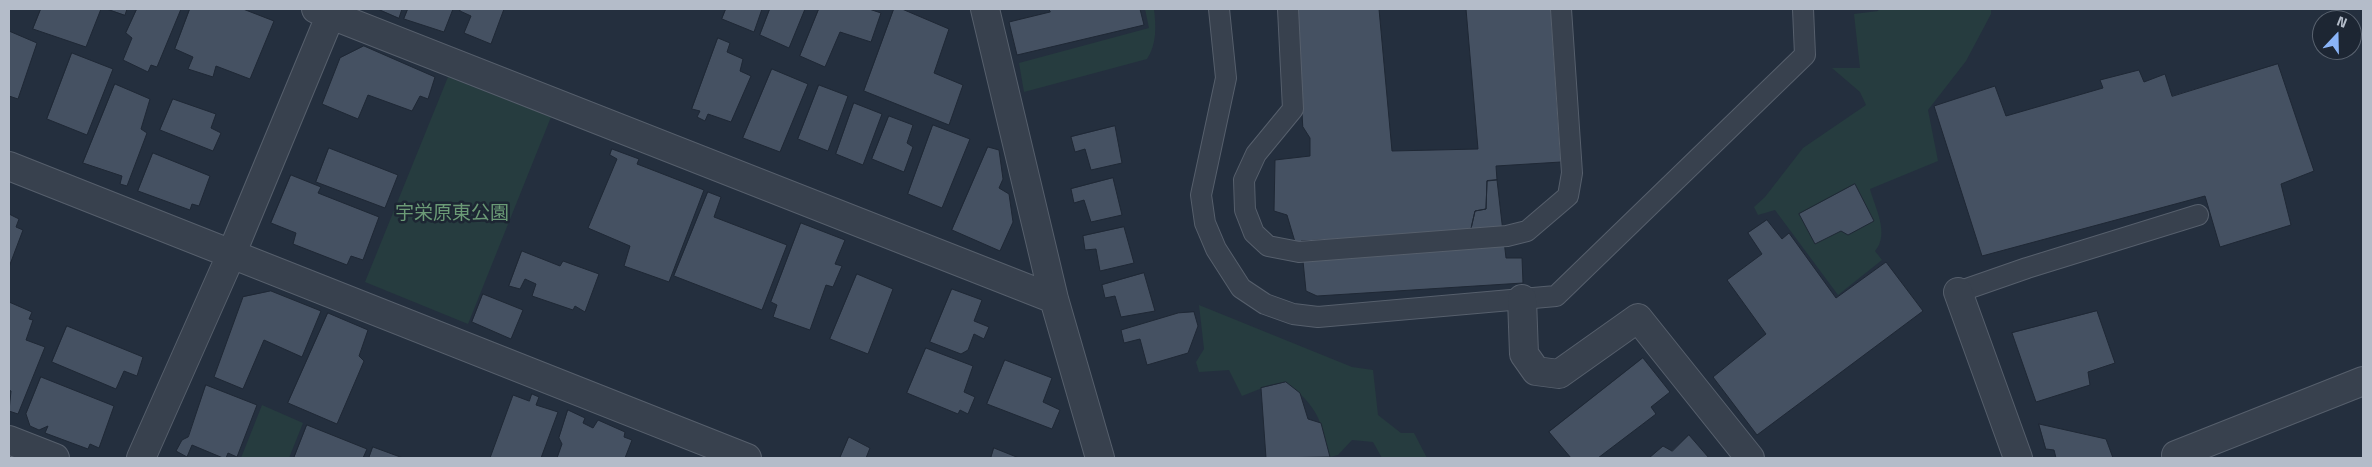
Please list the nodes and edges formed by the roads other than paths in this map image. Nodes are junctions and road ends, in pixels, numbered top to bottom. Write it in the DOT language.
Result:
graph roads {
  1 [pos="1219,9"];
  2 [pos="1288,9"];
  3 [pos="1561,9"];
  4 [pos="1803,9"];
  5 [pos="327,11"];
  6 [pos="979,12"];
  7 [pos="9,166"];
  8 [pos="2198,216"];
  9 [pos="231,255"];
  10 [pos="1958,292"];
  11 [pos="1054,299"];
  12 [pos="1522,299"];
  13 [pos="2363,381"];
  14 [pos="9,440"];
  15 [pos="55,458"];
  16 [pos="141,458"];
  17 [pos="747,458"];
  18 [pos="1100,458"];
  19 [pos="1750,458"];
  20 [pos="2018,458"];
  21 [pos="2177,458"];
  1 -- 12 [label="lane"];
  2 -- 3 [label="lane"];
  4 -- 12 [label="lane"];
  5 -- 9 [label="street"];
  5 -- 11 [label="street"];
  6 -- 11 [label="street"];
  7 -- 9 [label="street"];
  8 -- 10 [label="lane"];
  9 -- 16 [label="street"];
  9 -- 17 [label="street"];
  10 -- 20 [label="street"];
  11 -- 18 [label="street"];
  12 -- 19 [label="street"];
  13 -- 21 [label="street"];
  14 -- 15 [label="street"];
}
